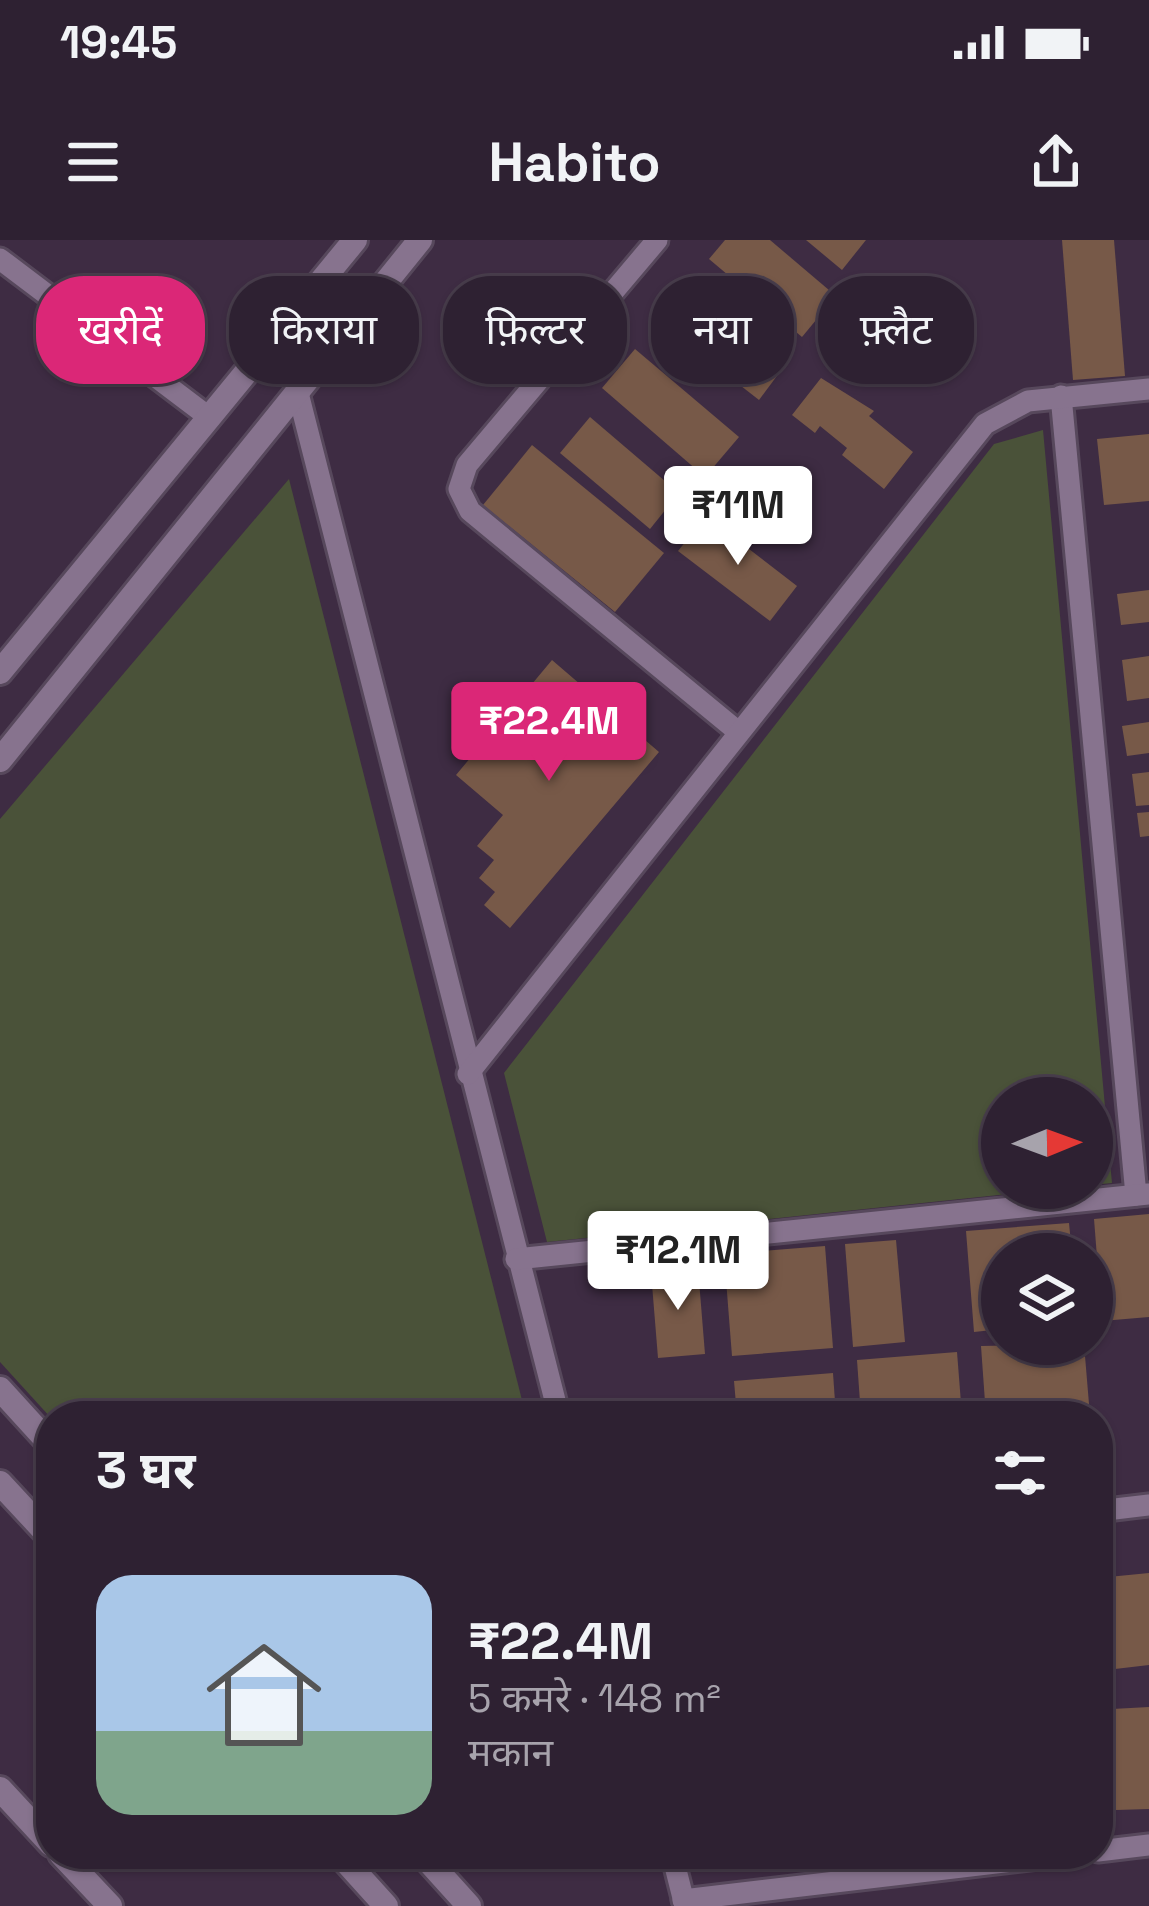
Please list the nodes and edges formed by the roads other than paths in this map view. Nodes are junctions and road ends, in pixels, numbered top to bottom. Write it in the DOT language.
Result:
graph roads {
  1 [pos="355,240"];
  2 [pos="420,240"];
  3 [pos="657,240"];
  4 [pos="0,259"];
  5 [pos="1149,389"];
  6 [pos="298,393"];
  7 [pos="1061,396"];
  8 [pos="210,418"];
  9 [pos="0,672"];
  10 [pos="736,730"];
  11 [pos="0,760"];
  12 [pos="468,1074"];
  13 [pos="1143,1194"];
  14 [pos="516,1259"];
  15 [pos="0,1390"];
  16 [pos="555,1401"];
  17 [pos="36,1429"];
  18 [pos="0,1483"];
  19 [pos="1149,1505"];
  20 [pos="1113,1509"];
  21 [pos="36,1522"];
  22 [pos="0,1790"];
  23 [pos="36,1828"];
  24 [pos="1149,1845"];
  25 [pos="1113,1849"];
  26 [pos="75,1869"];
  27 [pos="353,1869"];
  28 [pos="436,1869"];
  29 [pos="676,1869"];
  30 [pos="954,1869"];
  31 [pos="684,1903"];
  32 [pos="110,1906"];
  33 [pos="386,1906"];
  34 [pos="469,1906"];
  1 -- 8 [label="street"];
  2 -- 6 [label="street"];
  3 -- 10 [label="street"];
  4 -- 8 [label="street"];
  5 -- 7 [label="street"];
  6 -- 11 [label="street"];
  6 -- 12 [label="street"];
  7 -- 10 [label="street"];
  7 -- 13 [label="street"];
  8 -- 9 [label="street"];
  10 -- 12 [label="street"];
  12 -- 14 [label="street"];
  13 -- 14 [label="street"];
  14 -- 16 [label="street"];
  15 -- 17 [label="street"];
  18 -- 21 [label="street"];
  19 -- 20 [label="street"];
  22 -- 23 [label="street"];
  24 -- 25 [label="street"];
  26 -- 32 [label="street"];
  27 -- 33 [label="street"];
  28 -- 34 [label="street"];
  29 -- 31 [label="street"];
  30 -- 31 [label="street"];
}
